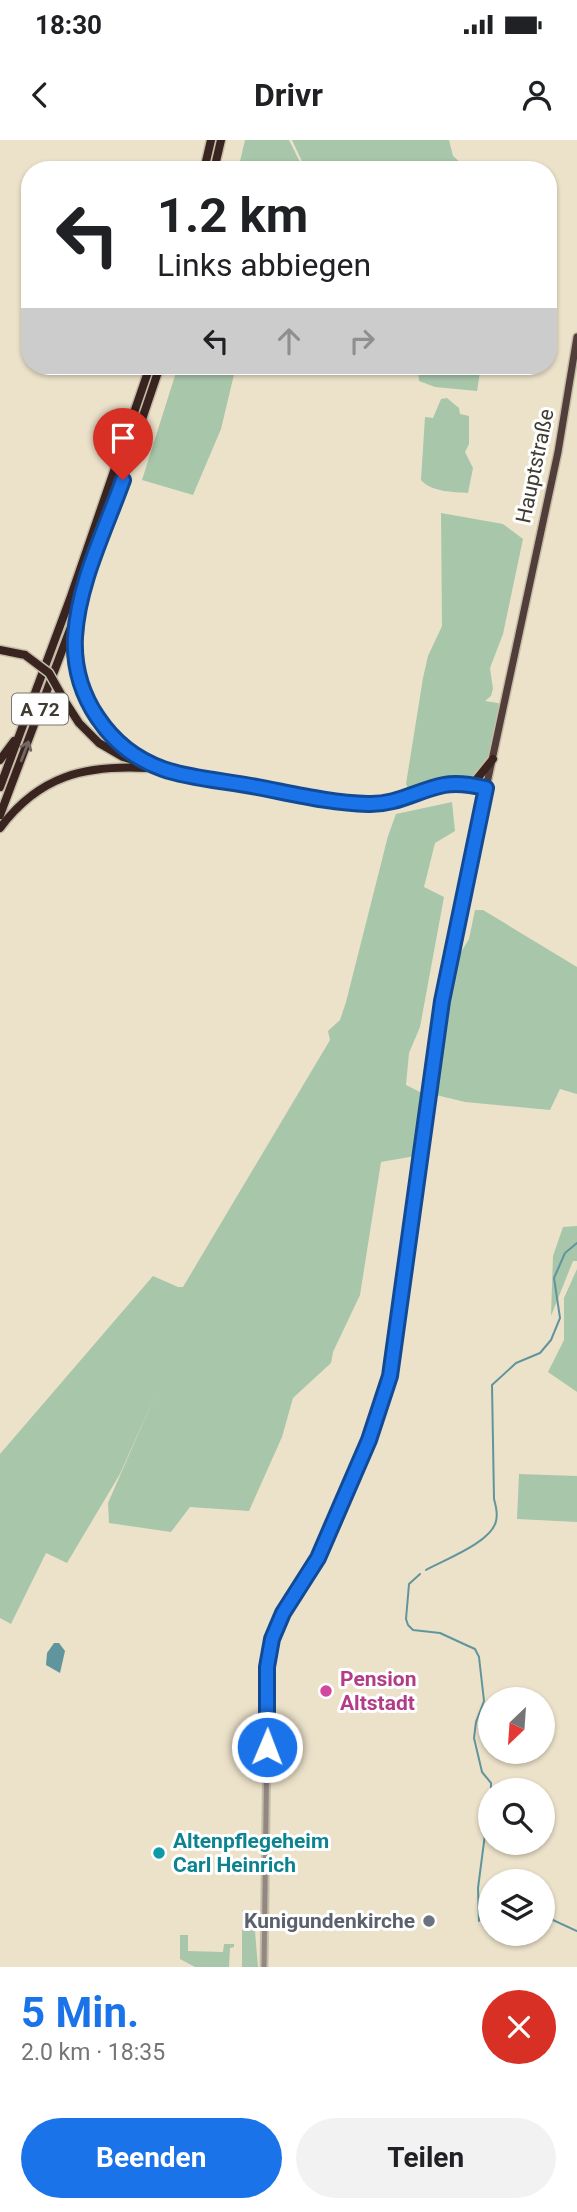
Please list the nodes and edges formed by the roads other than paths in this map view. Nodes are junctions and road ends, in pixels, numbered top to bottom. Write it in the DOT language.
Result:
graph roads {
  1 [pos="211,140"];
  2 [pos="221,140"];
  3 [pos="206,161"];
  4 [pos="216,161"];
  5 [pos="577,337"];
  6 [pos="147,375"];
  7 [pos="157,375"];
  8 [pos="80,603"];
  9 [pos="0,650"];
  10 [pos="22,730"];
  11 [pos="493,759"];
  12 [pos="0,760"];
  13 [pos="163,769"];
  14 [pos="462,784"];
  15 [pos="0,787"];
  16 [pos="486,788"];
  17 [pos="0,815"];
  18 [pos="0,828"];
  19 [pos="264,1967"];
  1 -- 3 [label="highway"];
  2 -- 4 [label="highway"];
  5 -- 11 [label="main road, Hauptstraße"];
  6 -- 10 [label="highway, A 72"];
  7 -- 8 [label="highway, A 72"];
  8 -- 13 [label="highway"];
  17 -- 8 [label="highway, A 72, one-way"];
  9 -- 13 [label="highway, bridge"];
  10 -- 12 [label="highway"];
  10 -- 15 [label="highway, A 72"];
  11 -- 14 [label="highway"];
  11 -- 16 [label="main road, Hauptstraße"];
  13 -- 14 [label="highway"];
  13 -- 18 [label="highway"];
  14 -- 16 [label="highway"];
  16 -- 19 [label="street"];
}
